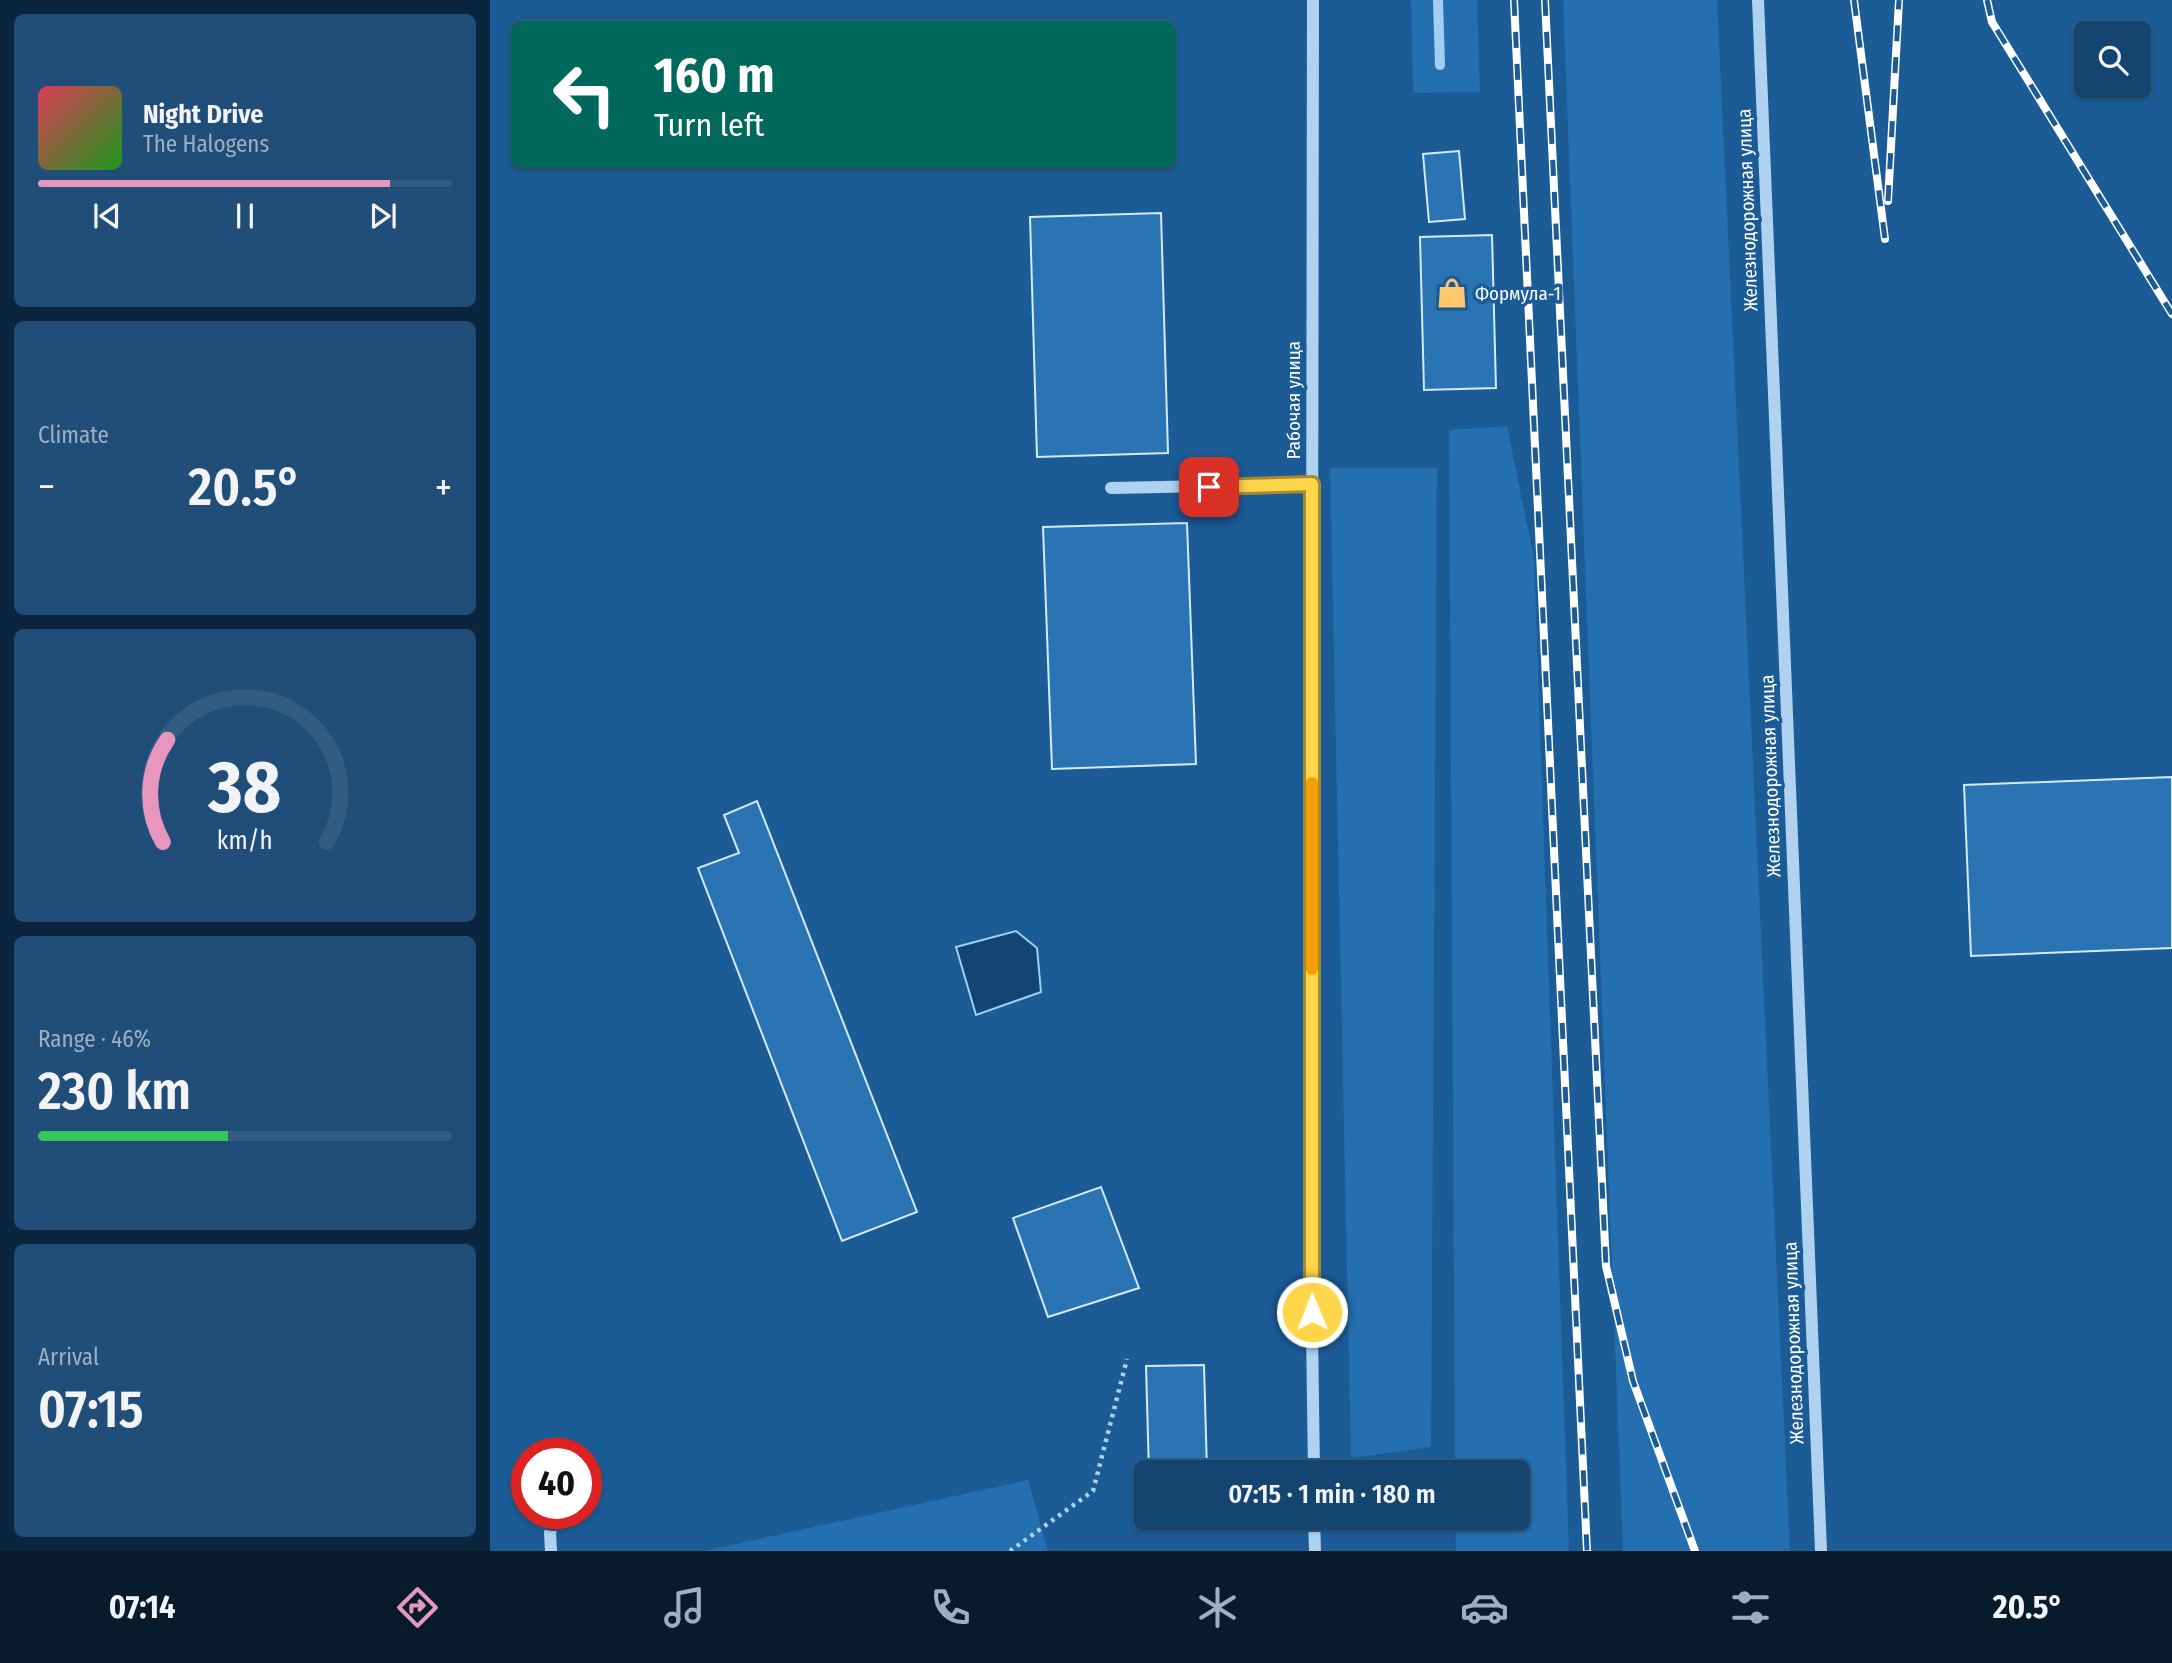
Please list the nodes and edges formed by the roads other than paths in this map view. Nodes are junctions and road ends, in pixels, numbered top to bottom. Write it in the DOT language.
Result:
graph roads {
  1 [pos="1313,0"];
  2 [pos="1758,0"];
  3 [pos="1312,484"];
  4 [pos="1111,488"];
  5 [pos="1314,1460"];
  6 [pos="551,1529"];
  7 [pos="1314,1530"];
  8 [pos="551,1551"];
  9 [pos="1315,1551"];
  10 [pos="1821,1551"];
  1 -- 3 [label="street, Рабочая улица"];
  2 -- 10 [label="street, Железнодорожная улица"];
  3 -- 4 [label="street"];
  3 -- 5 [label="street, Рабочая улица"];
  6 -- 8 [label="street"];
  7 -- 9 [label="street"];
}
